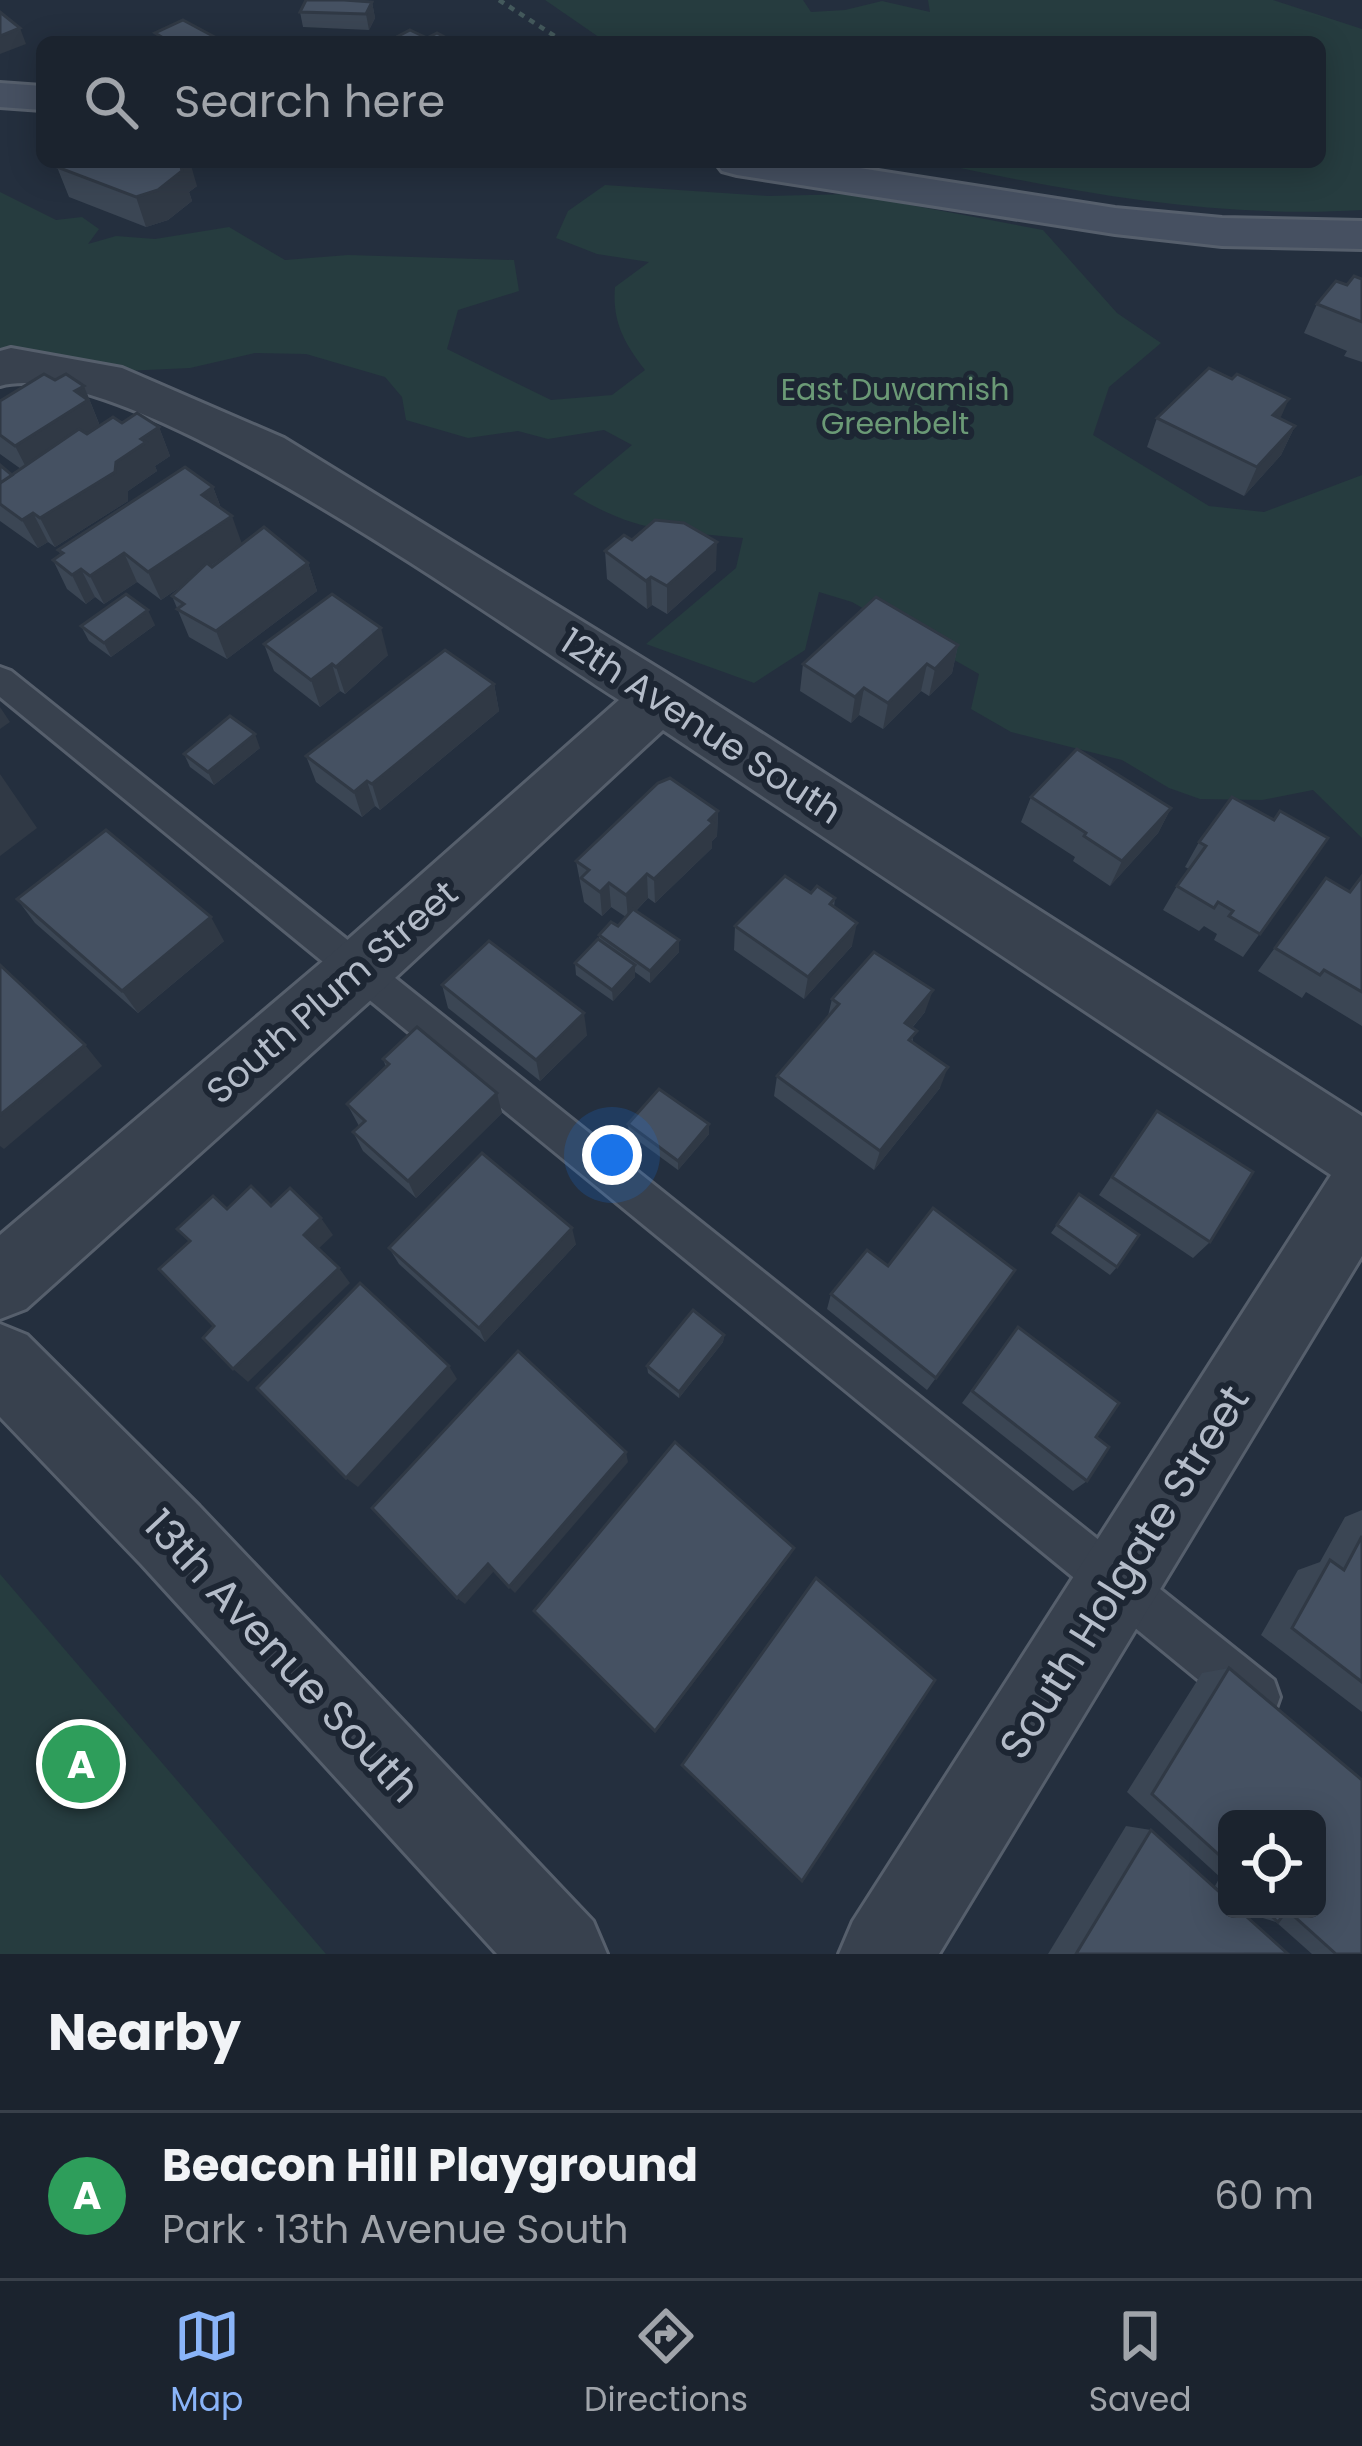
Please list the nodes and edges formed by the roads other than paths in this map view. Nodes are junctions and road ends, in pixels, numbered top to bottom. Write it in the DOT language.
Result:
graph roads {
  1 [pos="0,95"];
  2 [pos="36,98"];
  3 [pos="775,168"];
  4 [pos="1362,235"];
  5 [pos="5,367"];
  6 [pos="0,679"];
  7 [pos="660,698"];
  8 [pos="359,970"];
  9 [pos="1362,1155"];
  10 [pos="1362,1190"];
  11 [pos="0,1283"];
  12 [pos="0,1362"];
  13 [pos="1116,1584"];
  14 [pos="1293,1727"];
  15 [pos="560,1954"];
  16 [pos="886,1954"];
  1 -- 2 [label="main road"];
  3 -- 4 [label="main road"];
  5 -- 7 [label="street, 12th Avenue South"];
  6 -- 8 [label="lane"];
  7 -- 8 [label="street, South Plum Street"];
  7 -- 9 [label="street, 12th Avenue South"];
  8 -- 11 [label="street, South Plum Street"];
  8 -- 13 [label="lane"];
  10 -- 13 [label="street, South Holgate Street"];
  12 -- 15 [label="street, 13th Avenue South"];
  13 -- 14 [label="lane"];
  13 -- 16 [label="street, South Holgate Street"];
}
